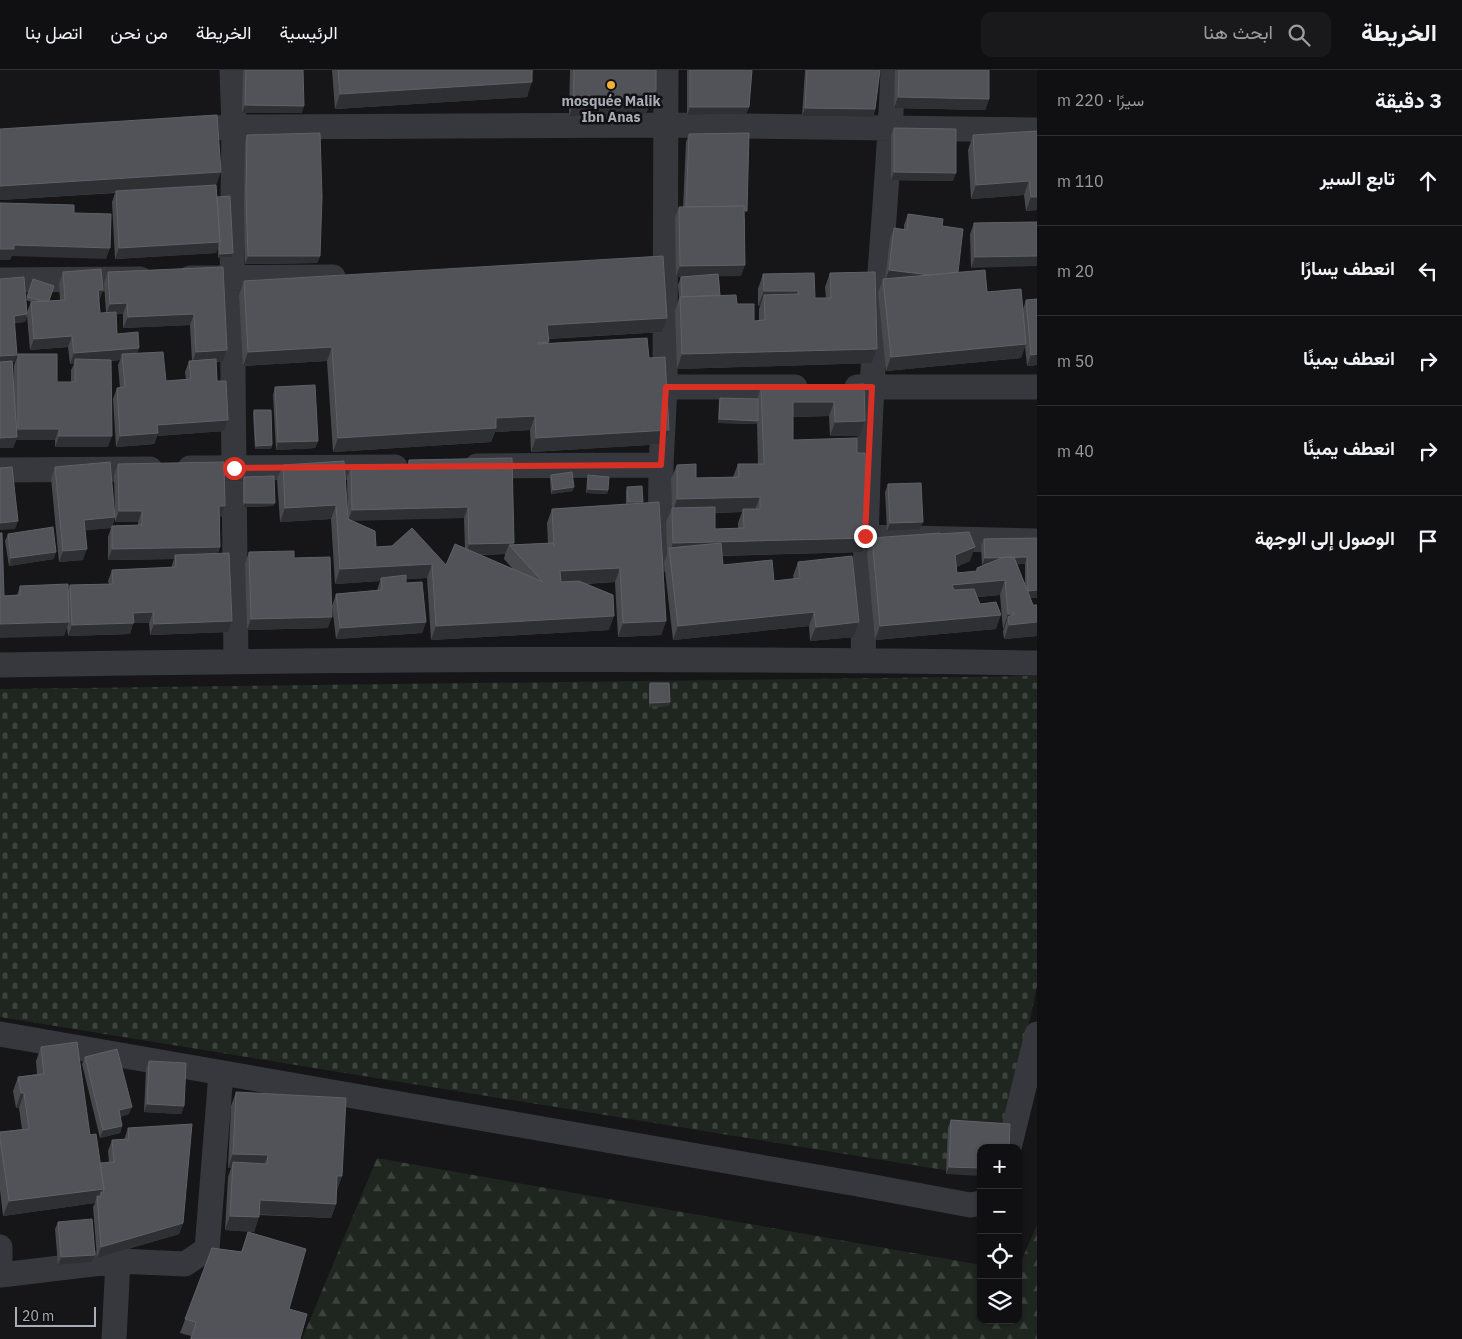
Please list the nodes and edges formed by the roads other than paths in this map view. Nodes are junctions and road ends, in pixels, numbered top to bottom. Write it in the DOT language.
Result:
graph roads {
  1 [pos="232,70"];
  2 [pos="666,70"];
  3 [pos="893,70"];
  4 [pos="665,125"];
  5 [pos="891,127"];
  6 [pos="234,128"];
  7 [pos="166,130"];
  8 [pos="1037,130"];
  9 [pos="232,277"];
  10 [pos="360,277"];
  11 [pos="0,280"];
  12 [pos="666,387"];
  13 [pos="872,387"];
  14 [pos="1037,388"];
  15 [pos="661,465"];
  16 [pos="453,466"];
  17 [pos="413,467"];
  18 [pos="234,468"];
  19 [pos="0,470"];
  20 [pos="865,536"];
  21 [pos="1037,541"];
  22 [pos="659,582"];
  23 [pos="863,660"];
  24 [pos="236,661"];
  25 [pos="1037,663"];
  26 [pos="0,665"];
  27 [pos="0,1034"];
  28 [pos="1037,1034"];
  29 [pos="220,1073"];
  30 [pos="1010,1144"];
  31 [pos="977,1204"];
  32 [pos="0,1247"];
  33 [pos="118,1261"];
  34 [pos="0,1275"];
  35 [pos="114,1339"];
  1 -- 6 [label="street"];
  2 -- 4 [label="street"];
  3 -- 5 [label="street"];
  4 -- 5 [label="street"];
  4 -- 6 [label="street"];
  4 -- 12 [label="street"];
  5 -- 8 [label="street"];
  5 -- 13 [label="street"];
  6 -- 7 [label="street"];
  6 -- 9 [label="street"];
  9 -- 10 [label="street"];
  9 -- 11 [label="street"];
  9 -- 18 [label="street"];
  12 -- 13 [label="street"];
  12 -- 15 [label="street"];
  13 -- 14 [label="street"];
  13 -- 20 [label="street"];
  15 -- 16 [label="street"];
  15 -- 22 [label="street"];
  17 -- 18 [label="street"];
  18 -- 19 [label="street"];
  18 -- 24 [label="street"];
  20 -- 21 [label="street"];
  20 -- 23 [label="street"];
  23 -- 24 [label="street"];
  23 -- 25 [label="street"];
  24 -- 26 [label="street"];
  27 -- 29 [label="street"];
  28 -- 30 [label="street"];
  29 -- 31 [label="street"];
  29 -- 33 [label="street"];
  32 -- 34 [label="street"];
  33 -- 34 [label="street"];
  33 -- 35 [label="street"];
}
